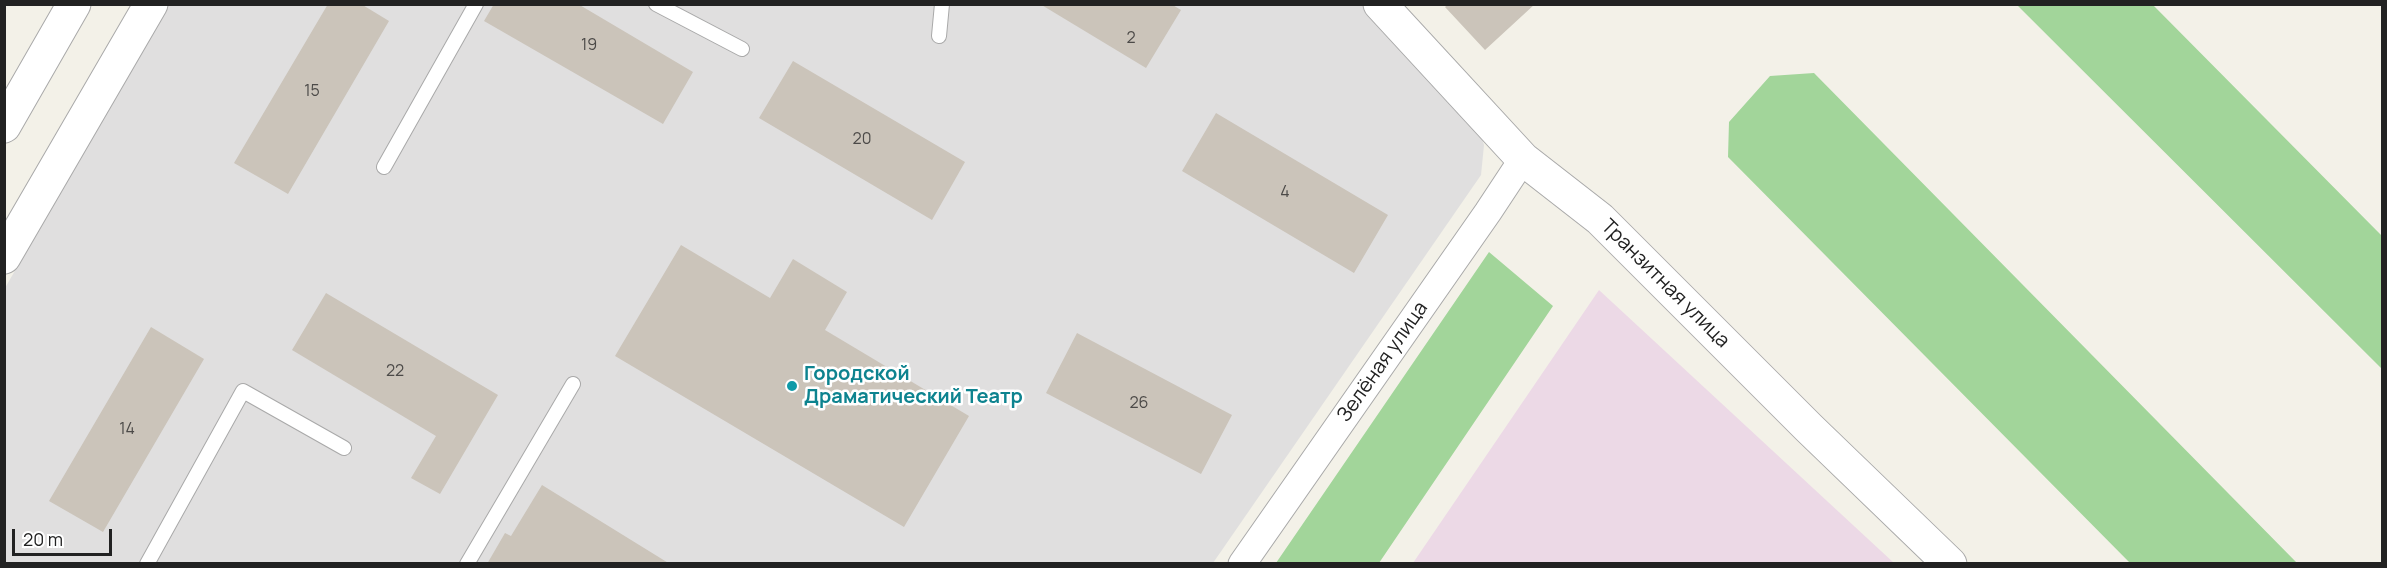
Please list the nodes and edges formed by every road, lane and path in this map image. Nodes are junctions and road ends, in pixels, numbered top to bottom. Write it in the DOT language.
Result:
graph roads {
  1 [pos="74,4"];
  2 [pos="151,4"];
  3 [pos="476,4"];
  4 [pos="656,4"];
  5 [pos="942,4"];
  6 [pos="1380,4"];
  7 [pos="939,36"];
  8 [pos="742,49"];
  9 [pos="4,126"];
  10 [pos="1523,159"];
  11 [pos="384,167"];
  12 [pos="4,257"];
  13 [pos="573,384"];
  14 [pos="344,448"];
  15 [pos="147,564"];
  16 [pos="467,564"];
  17 [pos="1242,564"];
  18 [pos="1950,564"];
  1 -- 9 [label="street"];
  2 -- 12 [label="street"];
  3 -- 11 [label="lane"];
  4 -- 8 [label="lane"];
  5 -- 7 [label="lane"];
  6 -- 10 [label="street, Транзитная улица"];
  10 -- 17 [label="street, Зелёная улица"];
  10 -- 18 [label="street, Транзитная улица"];
  13 -- 16 [label="lane"];
  14 -- 15 [label="lane"];
}
